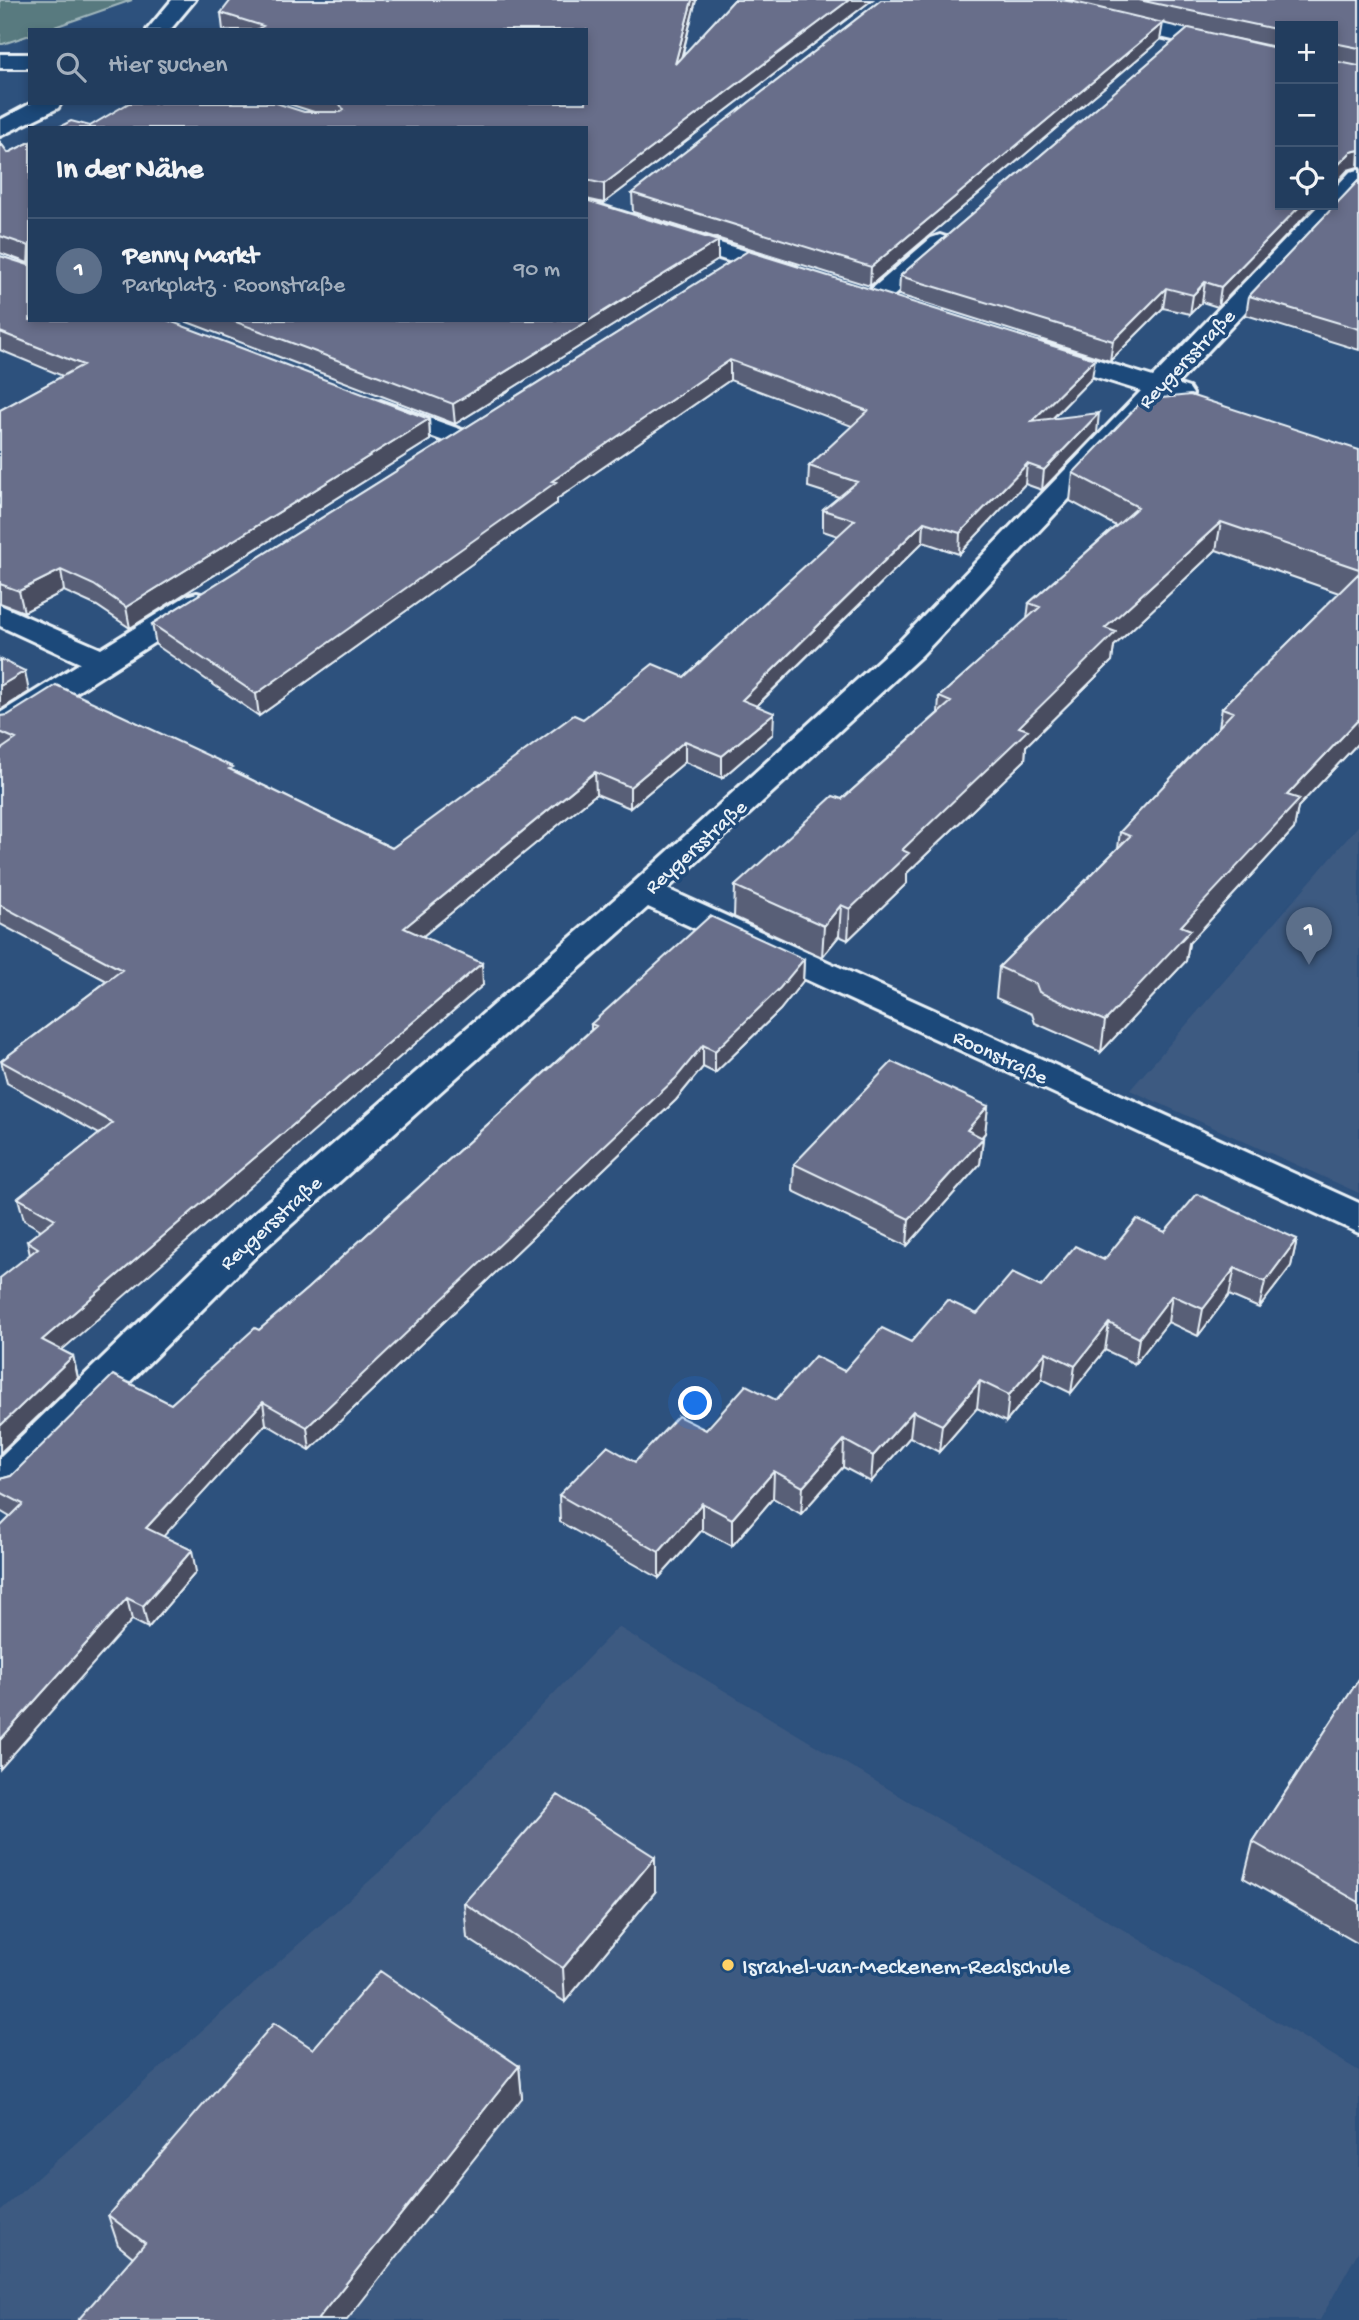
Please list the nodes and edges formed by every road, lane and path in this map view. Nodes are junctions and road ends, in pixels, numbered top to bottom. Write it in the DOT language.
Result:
graph roads {
  1 [pos="184,0"];
  2 [pos="1086,14"];
  3 [pos="160,28"];
  4 [pos="1183,35"];
  5 [pos="1162,53"];
  6 [pos="1275,57"];
  7 [pos="0,61"];
  8 [pos="28,61"];
  9 [pos="46,105"];
  10 [pos="0,128"];
  11 [pos="1359,177"];
  12 [pos="631,199"];
  13 [pos="598,211"];
  14 [pos="960,226"];
  15 [pos="743,258"];
  16 [pos="809,278"];
  17 [pos="709,279"];
  18 [pos="849,290"];
  19 [pos="875,299"];
  20 [pos="901,307"];
  21 [pos="1016,343"];
  22 [pos="1157,387"];
  23 [pos="355,399"];
  24 [pos="1208,404"];
  25 [pos="458,438"];
  26 [pos="216,590"];
  27 [pos="0,614"];
  28 [pos="103,662"];
  29 [pos="0,727"];
  30 [pos="644,892"];
  31 [pos="1359,1219"];
  32 [pos="0,1484"];
  1 -- 3 [label="street"];
  2 -- 4 [label="street"];
  4 -- 5 [label="street"];
  4 -- 6 [label="street"];
  7 -- 8 [label="street"];
  9 -- 10 [label="street"];
  11 -- 22 [label="street, Reygersstraße"];
  12 -- 13 [label="street"];
  13 -- 15 [label="street"];
  14 -- 19 [label="street"];
  15 -- 16 [label="street"];
  15 -- 17 [label="street"];
  18 -- 19 [label="street"];
  19 -- 20 [label="street"];
  21 -- 22 [label="street"];
  22 -- 24 [label="street"];
  22 -- 30 [label="street, Reygersstraße"];
  23 -- 25 [label="street"];
  26 -- 28 [label="street"];
  27 -- 28 [label="street"];
  28 -- 29 [label="street"];
  30 -- 31 [label="street, Roonstraße"];
  30 -- 32 [label="street, Reygersstraße"];
}
